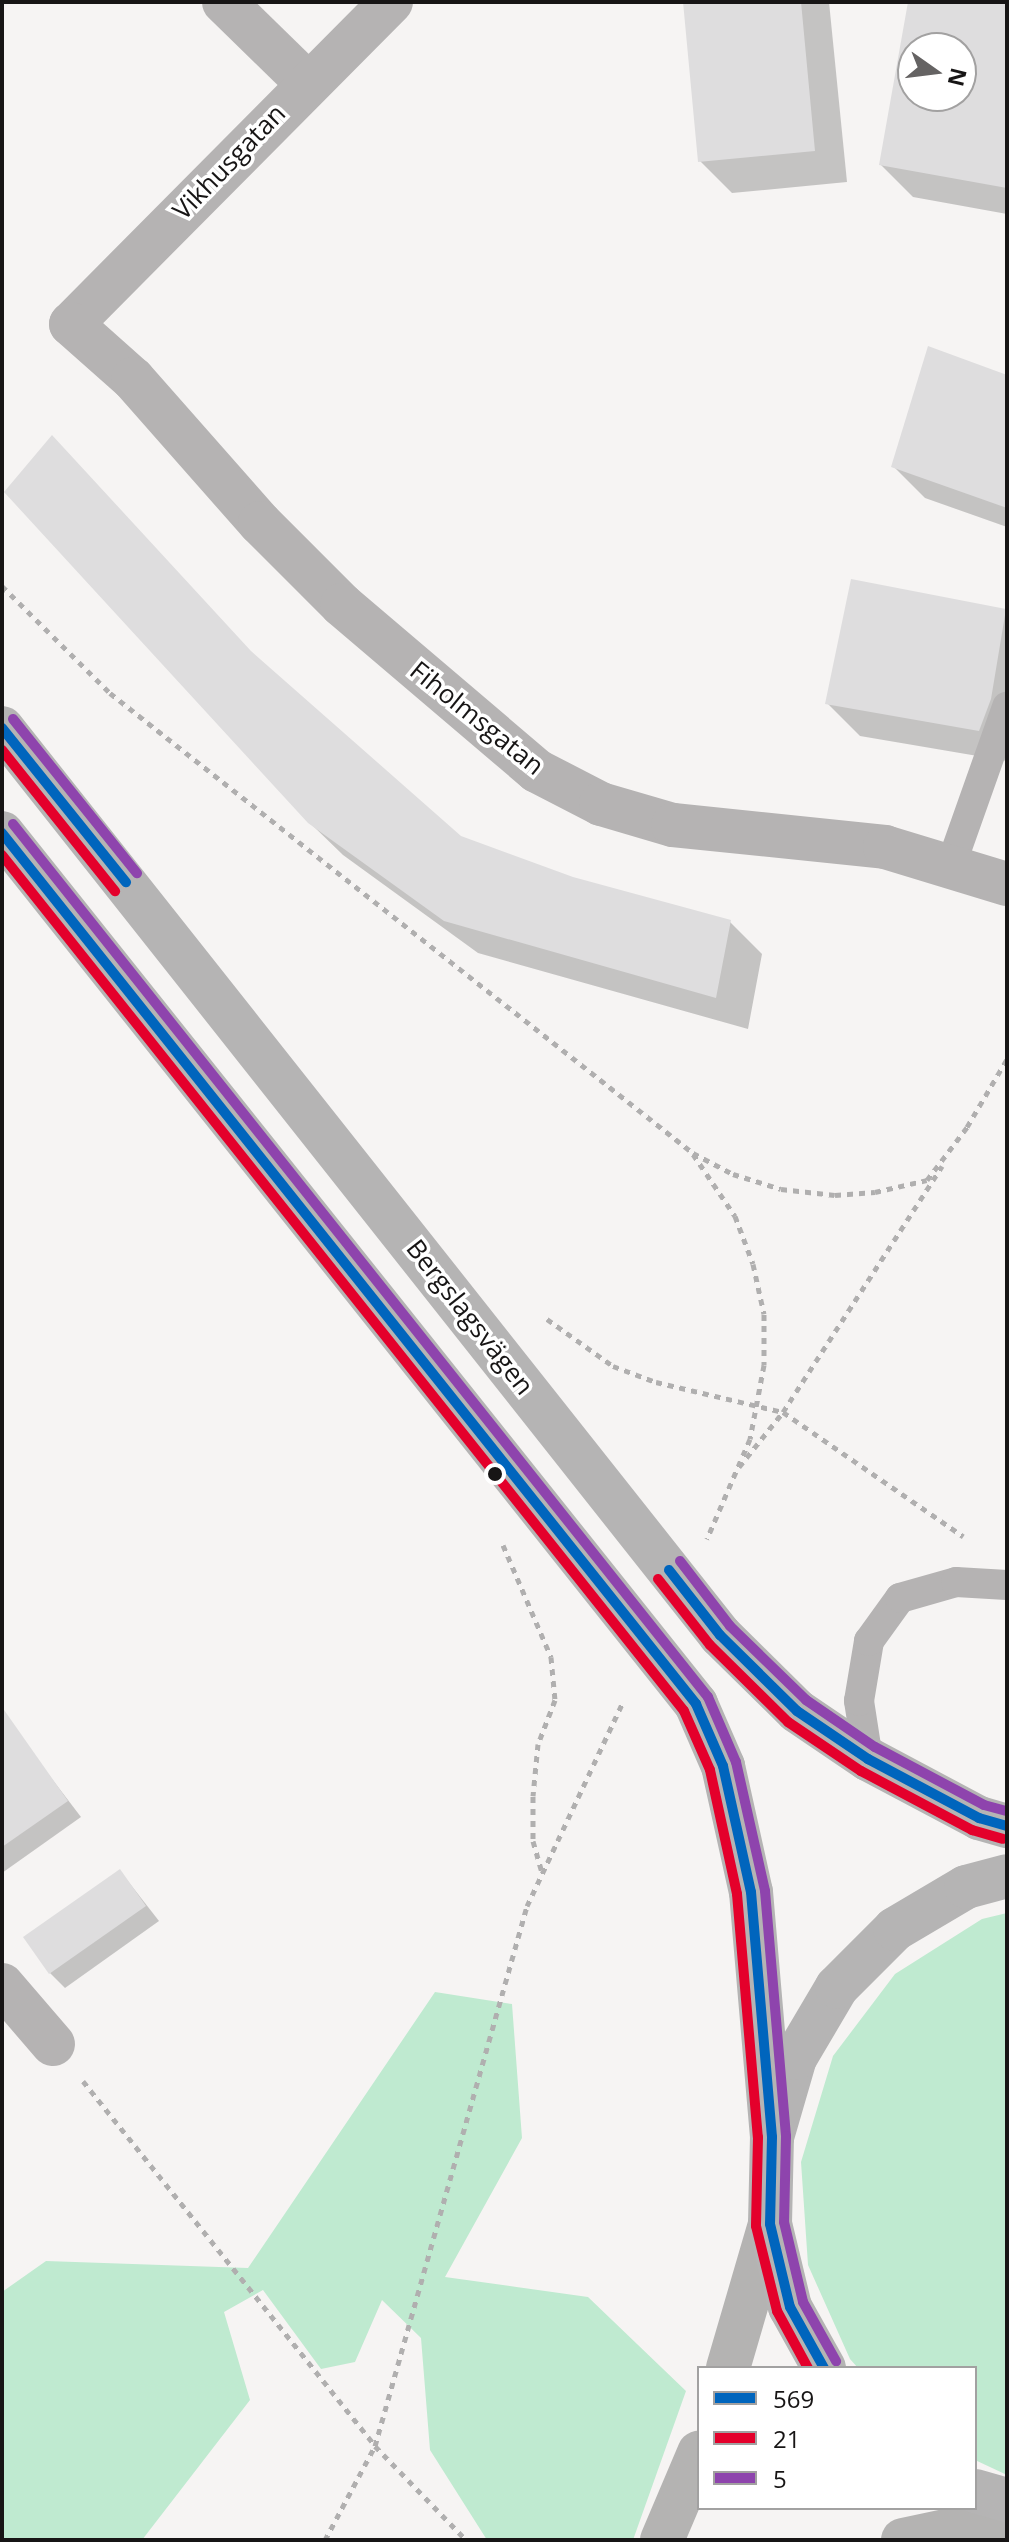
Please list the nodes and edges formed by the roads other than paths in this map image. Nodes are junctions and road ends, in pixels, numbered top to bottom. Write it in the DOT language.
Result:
graph roads {
  1 [pos="224,2"];
  2 [pos="391,2"];
  3 [pos="307,83"];
  4 [pos="71,324"];
  5 [pos="1007,707"];
  6 [pos="2,728"];
  7 [pos="2,833"];
  8 [pos="951,865"];
  9 [pos="1007,884"];
  10 [pos="1007,1585"];
  11 [pos="868,1759"];
  12 [pos="1007,1826"];
  13 [pos="1007,1876"];
  14 [pos="2,1985"];
  15 [pos="53,2044"];
  16 [pos="772,2137"];
  17 [pos="770,2224"];
  18 [pos="729,2366"];
  19 [pos="823,2366"];
  20 [pos="697,2458"];
  21 [pos="977,2492"];
  22 [pos="1007,2500"];
  23 [pos="1007,2518"];
  24 [pos="662,2540"];
  25 [pos="903,2540"];
  1 -- 3 [label="street"];
  2 -- 3 [label="street, Vikhusgatan"];
  3 -- 4 [label="street, Vikhusgatan"];
  4 -- 8 [label="street, Fiholmsgatan"];
  5 -- 8 [label="lane"];
  6 -- 11 [label="highway, Bergslagsvägen"];
  7 -- 16 [label="highway"];
  8 -- 9 [label="street, Fiholmsgatan"];
  10 -- 11 [label="lane"];
  11 -- 12 [label="highway, Bergslagsvägen"];
  13 -- 16 [label="highway"];
  14 -- 15 [label="street"];
  16 -- 17 [label="highway"];
  17 -- 18 [label="main road"];
  17 -- 19 [label="highway"];
  20 -- 24 [label="main road"];
  21 -- 22 [label="highway"];
  23 -- 25 [label="main road"];
}
